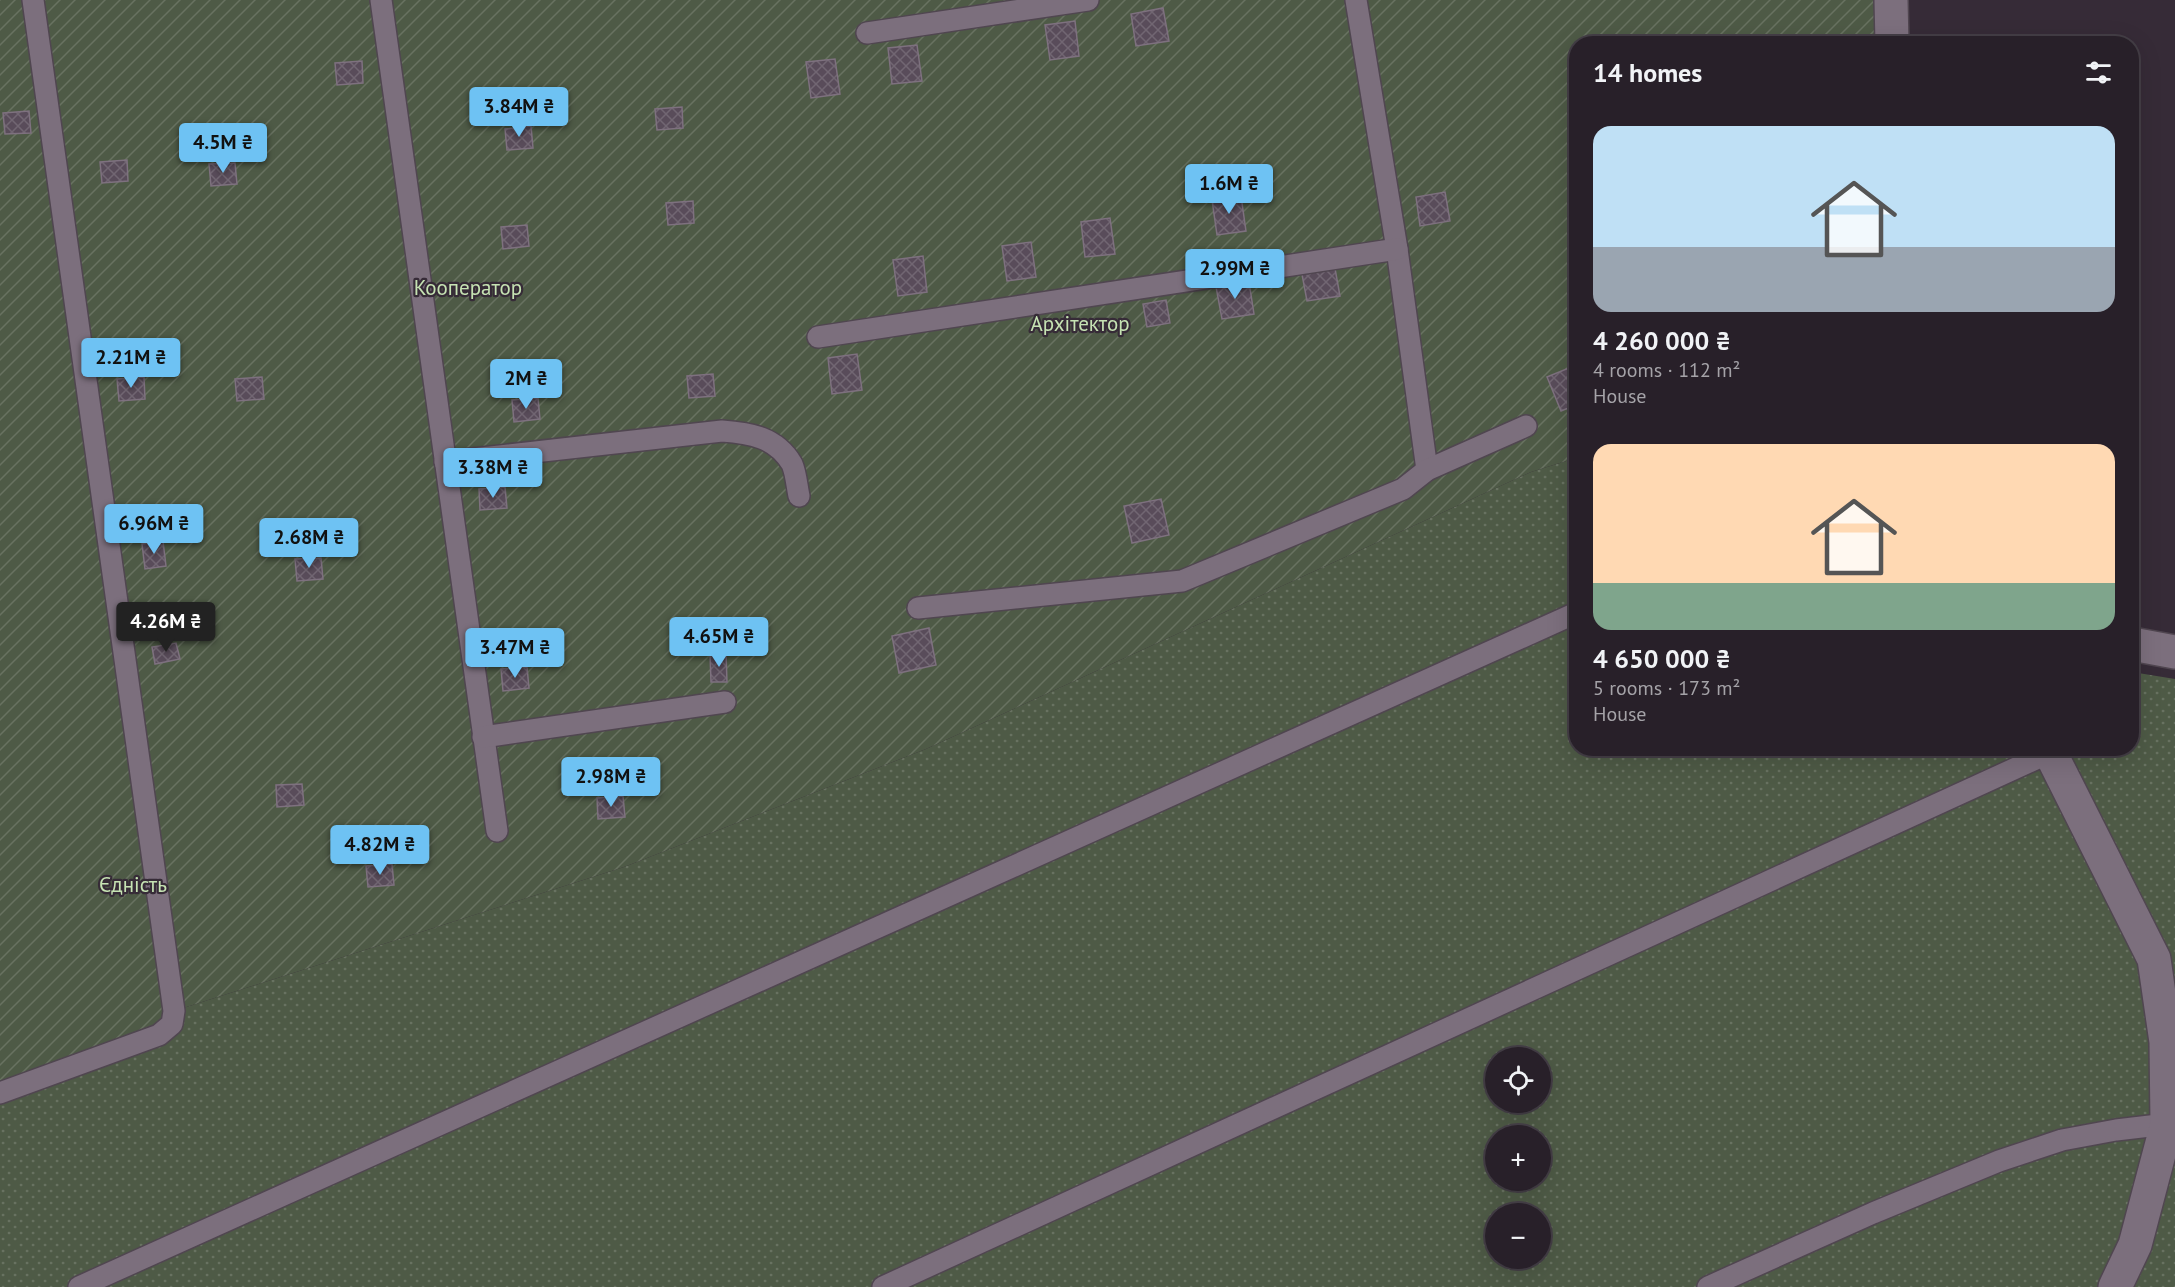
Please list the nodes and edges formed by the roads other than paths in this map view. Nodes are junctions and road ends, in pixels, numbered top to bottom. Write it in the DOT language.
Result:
graph roads {
  1 [pos="33,0"];
  2 [pos="381,0"];
  3 [pos="1088,0"];
  4 [pos="1356,0"];
  5 [pos="1891,0"];
  6 [pos="867,33"];
  7 [pos="1892,36"];
  8 [pos="1397,249"];
  9 [pos="818,338"];
  10 [pos="1526,426"];
  11 [pos="445,462"];
  12 [pos="1427,470"];
  13 [pos="800,496"];
  14 [pos="918,608"];
  15 [pos="1569,616"];
  16 [pos="2139,645"];
  17 [pos="2175,652"];
  18 [pos="725,702"];
  19 [pos="483,736"];
  20 [pos="2036,756"];
  21 [pos="2052,756"];
  22 [pos="496,831"];
  23 [pos="0,1093"];
  24 [pos="2167,1124"];
  25 [pos="79,1287"];
  26 [pos="883,1287"];
  27 [pos="1708,1287"];
  28 [pos="2115,1287"];
  1 -- 23 [label="lane"];
  2 -- 11 [label="lane"];
  3 -- 6 [label="lane"];
  4 -- 8 [label="lane"];
  5 -- 7 [label="street"];
  8 -- 9 [label="lane"];
  8 -- 12 [label="lane"];
  10 -- 12 [label="lane"];
  11 -- 13 [label="lane"];
  11 -- 19 [label="lane"];
  12 -- 14 [label="lane"];
  15 -- 25 [label="lane"];
  16 -- 17 [label="street"];
  18 -- 19 [label="lane"];
  19 -- 22 [label="lane"];
  20 -- 26 [label="lane"];
  21 -- 24 [label="street"];
  24 -- 27 [label="lane"];
  24 -- 28 [label="street"];
}
